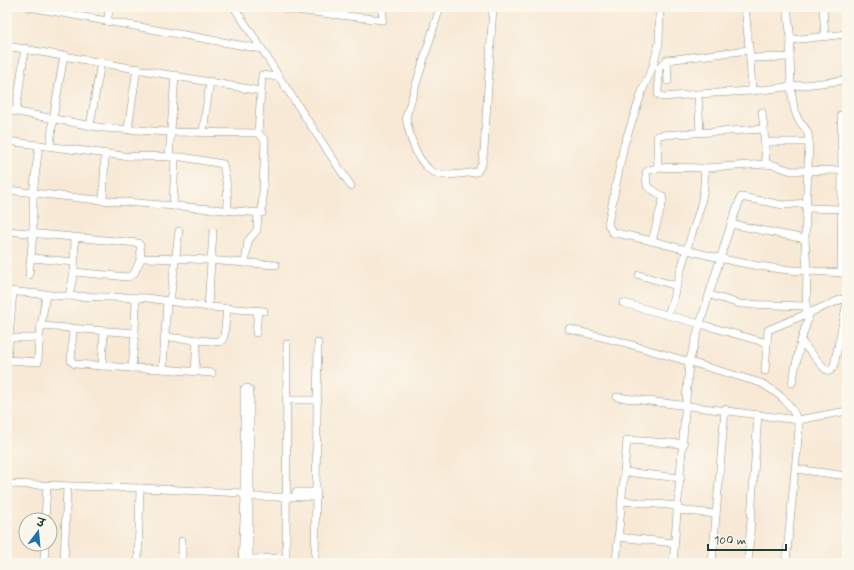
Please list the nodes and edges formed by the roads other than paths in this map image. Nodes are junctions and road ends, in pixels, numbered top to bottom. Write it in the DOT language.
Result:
graph roads {
  1 [pos="30,7"];
  2 [pos="110,7"];
  3 [pos="234,7"];
  4 [pos="285,7"];
  5 [pos="328,7"];
  6 [pos="382,7"];
  7 [pos="440,7"];
  8 [pos="493,7"];
  9 [pos="660,7"];
  10 [pos="745,7"];
  11 [pos="787,7"];
  12 [pos="823,7"];
  13 [pos="55,9"];
  14 [pos="333,14"];
  15 [pos="107,21"];
  16 [pos="847,34"];
  17 [pos="825,37"];
  18 [pos="791,40"];
  19 [pos="7,46"];
  20 [pos="25,48"];
  21 [pos="262,49"];
  22 [pos="750,50"];
  23 [pos="64,55"];
  24 [pos="790,56"];
  25 [pos="750,58"];
  26 [pos="667,60"];
  27 [pos="101,62"];
  28 [pos="137,68"];
  29 [pos="175,75"];
  30 [pos="279,77"];
  31 [pos="847,80"];
  32 [pos="210,81"];
  33 [pos="668,81"];
  34 [pos="792,88"];
  35 [pos="260,91"];
  36 [pos="752,91"];
  37 [pos="698,94"];
  38 [pos="7,110"];
  39 [pos="16,111"];
  40 [pos="762,112"];
  41 [pos="841,115"];
  42 [pos="53,119"];
  43 [pos="90,126"];
  44 [pos="128,129"];
  45 [pos="764,129"];
  46 [pos="169,132"];
  47 [pos="203,132"];
  48 [pos="700,132"];
  49 [pos="258,133"];
  50 [pos="7,141"];
  51 [pos="764,142"];
  52 [pos="809,142"];
  53 [pos="39,145"];
  54 [pos="50,147"];
  55 [pos="844,152"];
  56 [pos="105,154"];
  57 [pos="172,157"];
  58 [pos="766,164"];
  59 [pos="704,168"];
  60 [pos="658,169"];
  61 [pos="809,170"];
  62 [pos="842,170"];
  63 [pos="351,186"];
  64 [pos="7,190"];
  65 [pos="33,194"];
  66 [pos="103,201"];
  67 [pos="807,205"];
  68 [pos="173,206"];
  69 [pos="841,209"];
  70 [pos="228,211"];
  71 [pos="258,213"];
  72 [pos="731,224"];
  73 [pos="7,231"];
  74 [pos="179,231"];
  75 [pos="213,232"];
  76 [pos="33,234"];
  77 [pos="75,238"];
  78 [pos="805,239"];
  79 [pos="652,240"];
  80 [pos="686,250"];
  81 [pos="32,258"];
  82 [pos="141,258"];
  83 [pos="174,258"];
  84 [pos="720,259"];
  85 [pos="210,260"];
  86 [pos="74,262"];
  87 [pos="245,263"];
  88 [pos="276,265"];
  89 [pos="806,271"];
  90 [pos="74,272"];
  91 [pos="844,273"];
  92 [pos="29,274"];
  93 [pos="639,275"];
  94 [pos="677,286"];
  95 [pos="10,291"];
  96 [pos="46,294"];
  97 [pos="710,295"];
  98 [pos="69,296"];
  99 [pos="847,297"];
  100 [pos="136,298"];
  101 [pos="168,301"];
  102 [pos="847,302"];
  103 [pos="624,303"];
  104 [pos="208,307"];
  105 [pos="227,308"];
  106 [pos="807,311"];
  107 [pos="668,315"];
  108 [pos="8,324"];
  109 [pos="700,324"];
  110 [pos="41,326"];
  111 [pos="73,329"];
  112 [pos="569,329"];
  113 [pos="104,331"];
  114 [pos="135,333"];
  115 [pos="256,333"];
  116 [pos="164,337"];
  117 [pos="8,338"];
  118 [pos="39,338"];
  119 [pos="197,340"];
  120 [pos="801,341"];
  121 [pos="318,342"];
  122 [pos="767,343"];
  123 [pos="287,344"];
  124 [pos="7,360"];
  125 [pos="689,362"];
  126 [pos="102,366"];
  127 [pos="132,368"];
  128 [pos="163,369"];
  129 [pos="765,371"];
  130 [pos="195,372"];
  131 [pos="212,373"];
  132 [pos="792,383"];
  133 [pos="617,397"];
  134 [pos="286,400"];
  135 [pos="318,400"];
  136 [pos="686,405"];
  137 [pos="724,410"];
  138 [pos="847,410"];
  139 [pos="758,414"];
  140 [pos="247,418"];
  141 [pos="798,420"];
  142 [pos="684,444"];
  143 [pos="796,469"];
  144 [pos="624,472"];
  145 [pos="847,476"];
  146 [pos="681,478"];
  147 [pos="7,484"];
  148 [pos="47,486"];
  149 [pos="67,487"];
  150 [pos="140,488"];
  151 [pos="247,494"];
  152 [pos="286,495"];
  153 [pos="317,495"];
  154 [pos="622,501"];
  155 [pos="678,508"];
  156 [pos="46,512"];
  157 [pos="716,514"];
  158 [pos="618,537"];
  159 [pos="182,541"];
  160 [pos="674,543"];
  161 [pos="45,552"];
  162 [pos="250,561"];
  163 [pos="44,563"];
  164 [pos="64,563"];
  165 [pos="138,563"];
  166 [pos="182,563"];
  167 [pos="242,563"];
  168 [pos="316,563"];
  169 [pos="616,563"];
  170 [pos="673,563"];
  171 [pos="712,563"];
  172 [pos="748,563"];
  173 [pos="786,563"];
  1 -- 13 [label="street"];
  2 -- 15 [label="street"];
  3 -- 21 [label="street"];
  4 -- 14 [label="street"];
  5 -- 14 [label="street"];
  6 -- 14 [label="street"];
  7 -- 8 [label="street"];
  9 -- 79 [label="street"];
  10 -- 22 [label="street"];
  11 -- 18 [label="street"];
  12 -- 17 [label="street"];
  13 -- 15 [label="street"];
  15 -- 21 [label="street"];
  16 -- 17 [label="street"];
  17 -- 18 [label="street"];
  18 -- 24 [label="street"];
  19 -- 20 [label="street"];
  20 -- 23 [label="street"];
  20 -- 39 [label="street"];
  21 -- 30 [label="street"];
  22 -- 25 [label="street"];
  22 -- 26 [label="street"];
  23 -- 27 [label="street"];
  23 -- 42 [label="street"];
  24 -- 25 [label="street"];
  24 -- 34 [label="street"];
  25 -- 36 [label="street"];
  26 -- 33 [label="street"];
  26 -- 37 [label="street"];
  27 -- 28 [label="street"];
  27 -- 43 [label="street"];
  28 -- 29 [label="street"];
  28 -- 44 [label="street"];
  29 -- 32 [label="street"];
  29 -- 46 [label="street"];
  30 -- 35 [label="street"];
  30 -- 63 [label="street"];
  31 -- 34 [label="street"];
  32 -- 35 [label="street"];
  32 -- 47 [label="street"];
  34 -- 36 [label="street"];
  34 -- 52 [label="street"];
  35 -- 49 [label="street"];
  36 -- 37 [label="street"];
  37 -- 48 [label="street"];
  38 -- 39 [label="street"];
  39 -- 42 [label="street"];
  40 -- 45 [label="street"];
  41 -- 55 [label="street"];
  42 -- 43 [label="street"];
  42 -- 54 [label="street"];
  43 -- 44 [label="street"];
  44 -- 46 [label="street"];
  45 -- 48 [label="street"];
  45 -- 51 [label="street"];
  46 -- 47 [label="street"];
  46 -- 57 [label="street"];
  47 -- 49 [label="street"];
  48 -- 60 [label="street"];
  49 -- 71 [label="street"];
  50 -- 53 [label="street"];
  51 -- 52 [label="street"];
  51 -- 58 [label="street"];
  52 -- 61 [label="street"];
  53 -- 54 [label="street"];
  53 -- 65 [label="street"];
  54 -- 56 [label="street"];
  55 -- 62 [label="street"];
  56 -- 57 [label="street"];
  56 -- 66 [label="street"];
  57 -- 68 [label="street"];
  57 -- 70 [label="street"];
  58 -- 59 [label="street"];
  58 -- 61 [label="street"];
  59 -- 60 [label="street"];
  59 -- 80 [label="street"];
  60 -- 79 [label="street"];
  61 -- 62 [label="street"];
  61 -- 67 [label="street"];
  62 -- 69 [label="street"];
  64 -- 65 [label="street"];
  65 -- 66 [label="street"];
  65 -- 76 [label="street"];
  66 -- 68 [label="street"];
  67 -- 69 [label="street"];
  67 -- 72 [label="street"];
  67 -- 78 [label="street"];
  68 -- 70 [label="street"];
  69 -- 91 [label="street"];
  70 -- 71 [label="street"];
  71 -- 87 [label="street"];
  72 -- 78 [label="street"];
  72 -- 84 [label="street"];
  73 -- 76 [label="street"];
  74 -- 83 [label="street"];
  75 -- 85 [label="street"];
  76 -- 77 [label="street"];
  76 -- 81 [label="street"];
  77 -- 82 [label="street"];
  77 -- 86 [label="street"];
  78 -- 89 [label="street"];
  79 -- 80 [label="street"];
  80 -- 84 [label="street"];
  80 -- 94 [label="street"];
  81 -- 86 [label="street"];
  81 -- 92 [label="street"];
  82 -- 83 [label="street"];
  82 -- 90 [label="street"];
  83 -- 85 [label="street"];
  83 -- 101 [label="street"];
  84 -- 89 [label="street"];
  84 -- 97 [label="street"];
  85 -- 87 [label="street"];
  85 -- 104 [label="street"];
  86 -- 90 [label="street"];
  87 -- 88 [label="street"];
  89 -- 91 [label="street"];
  89 -- 106 [label="street"];
  90 -- 98 [label="street"];
  93 -- 94 [label="street"];
  94 -- 107 [label="street"];
  95 -- 96 [label="street"];
  95 -- 108 [label="street"];
  96 -- 98 [label="street"];
  96 -- 110 [label="street"];
  97 -- 106 [label="street"];
  97 -- 109 [label="street"];
  98 -- 100 [label="street"];
  99 -- 106 [label="street"];
  100 -- 101 [label="street"];
  100 -- 114 [label="street"];
  101 -- 104 [label="street"];
  101 -- 116 [label="street"];
  102 -- 120 [label="street"];
  103 -- 107 [label="street"];
  104 -- 105 [label="street"];
  105 -- 115 [label="street"];
  105 -- 119 [label="street"];
  106 -- 120 [label="street"];
  106 -- 122 [label="street"];
  107 -- 109 [label="street"];
  108 -- 117 [label="street"];
  109 -- 122 [label="street"];
  109 -- 125 [label="street"];
  110 -- 111 [label="street"];
  110 -- 118 [label="street"];
  111 -- 113 [label="street"];
  111 -- 126 [label="street"];
  112 -- 125 [label="street"];
  113 -- 114 [label="street"];
  113 -- 126 [label="street"];
  114 -- 127 [label="street"];
  116 -- 119 [label="street"];
  116 -- 128 [label="street"];
  117 -- 118 [label="street"];
  117 -- 124 [label="street"];
  118 -- 124 [label="street"];
  119 -- 130 [label="street"];
  120 -- 132 [label="street"];
  121 -- 135 [label="street"];
  122 -- 129 [label="street"];
  123 -- 134 [label="street"];
  125 -- 136 [label="street"];
  125 -- 141 [label="street"];
  126 -- 127 [label="street"];
  127 -- 128 [label="street"];
  128 -- 130 [label="street"];
  130 -- 131 [label="street"];
  133 -- 136 [label="street"];
  134 -- 135 [label="street"];
  134 -- 152 [label="street"];
  135 -- 153 [label="street"];
  136 -- 137 [label="street"];
  136 -- 142 [label="street"];
  137 -- 139 [label="street"];
  137 -- 157 [label="street"];
  138 -- 141 [label="street"];
  139 -- 141 [label="street"];
  139 -- 172 [label="street"];
  140 -- 151 [label="street"];
  141 -- 143 [label="street"];
  142 -- 144 [label="street"];
  142 -- 146 [label="street"];
  143 -- 145 [label="street"];
  143 -- 173 [label="street"];
  144 -- 146 [label="street"];
  144 -- 154 [label="street"];
  146 -- 155 [label="street"];
  147 -- 148 [label="street"];
  148 -- 149 [label="street"];
  148 -- 156 [label="street"];
  149 -- 150 [label="street"];
  149 -- 164 [label="street"];
  150 -- 151 [label="street"];
  150 -- 165 [label="street"];
  151 -- 152 [label="street"];
  151 -- 162 [label="street"];
  151 -- 167 [label="street"];
  152 -- 153 [label="street"];
  152 -- 162 [label="street"];
  153 -- 168 [label="street"];
  154 -- 155 [label="street"];
  154 -- 158 [label="street"];
  155 -- 157 [label="street"];
  155 -- 160 [label="street"];
  157 -- 171 [label="street"];
  158 -- 160 [label="street"];
  158 -- 169 [label="street"];
  159 -- 166 [label="street"];
  160 -- 170 [label="street"];
  161 -- 163 [label="street"];
}
